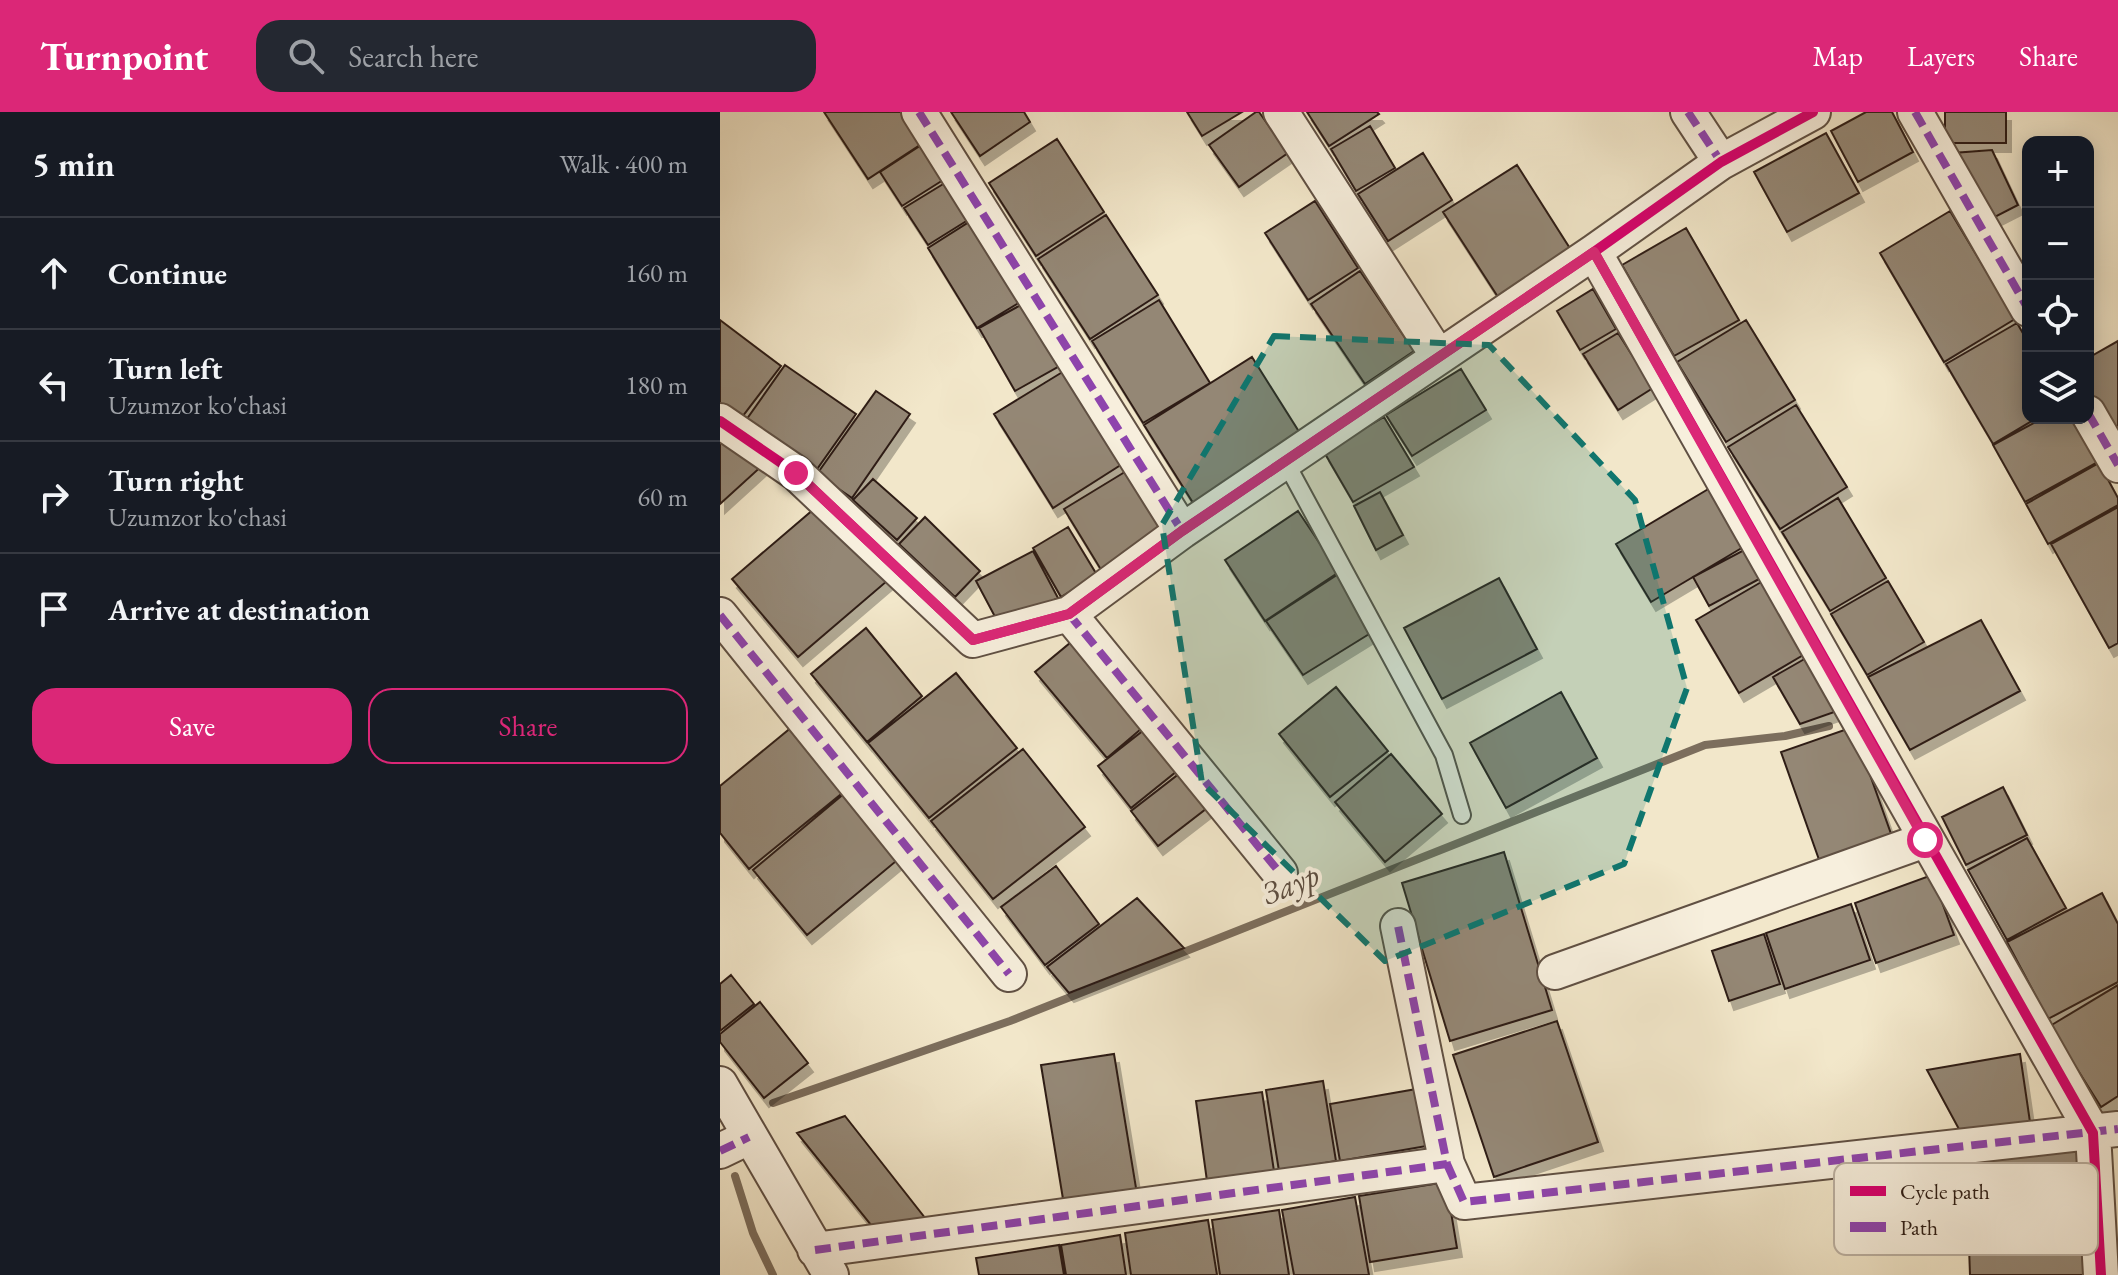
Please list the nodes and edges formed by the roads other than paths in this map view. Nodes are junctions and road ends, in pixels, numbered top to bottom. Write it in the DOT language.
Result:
graph roads {
  1 [pos="919,112"];
  2 [pos="1281,112"];
  3 [pos="1688,112"];
  4 [pos="1813,112"];
  5 [pos="1915,112"];
  6 [pos="1721,162"];
  7 [pos="1594,252"];
  8 [pos="2022,299"];
  9 [pos="1438,356"];
  10 [pos="720,421"];
  11 [pos="2094,423"];
  12 [pos="1285,461"];
  13 [pos="2118,465"];
  14 [pos="1182,531"];
  15 [pos="1069,614"];
  16 [pos="720,615"];
  17 [pos="1462,815"];
  18 [pos="1925,840"];
  19 [pos="1280,873"];
  20 [pos="1398,926"];
  21 [pos="1555,972"];
  22 [pos="1009,974"];
  23 [pos="720,1084"];
  24 [pos="2106,1131"];
  25 [pos="734,1144"];
  26 [pos="1447,1164"];
  27 [pos="823,1263"];
  28 [pos="2101,1275"];
  1 -- 14 [label="street"];
  2 -- 9 [label="street"];
  3 -- 6 [label="street"];
  4 -- 6 [label="street"];
  5 -- 8 [label="street"];
  6 -- 7 [label="street"];
  7 -- 9 [label="street"];
  7 -- 18 [label="street"];
  9 -- 12 [label="street"];
  10 -- 15 [label="street"];
  11 -- 13 [label="street"];
  12 -- 14 [label="street"];
  12 -- 17 [label="lane"];
  14 -- 15 [label="street"];
  15 -- 19 [label="street"];
  16 -- 22 [label="street"];
  18 -- 21 [label="street"];
  18 -- 24 [label="street"];
  20 -- 26 [label="street"];
  23 -- 25 [label="street"];
  24 -- 26 [label="street"];
  24 -- 28 [label="street"];
  25 -- 27 [label="street"];
  26 -- 27 [label="street"];
}
